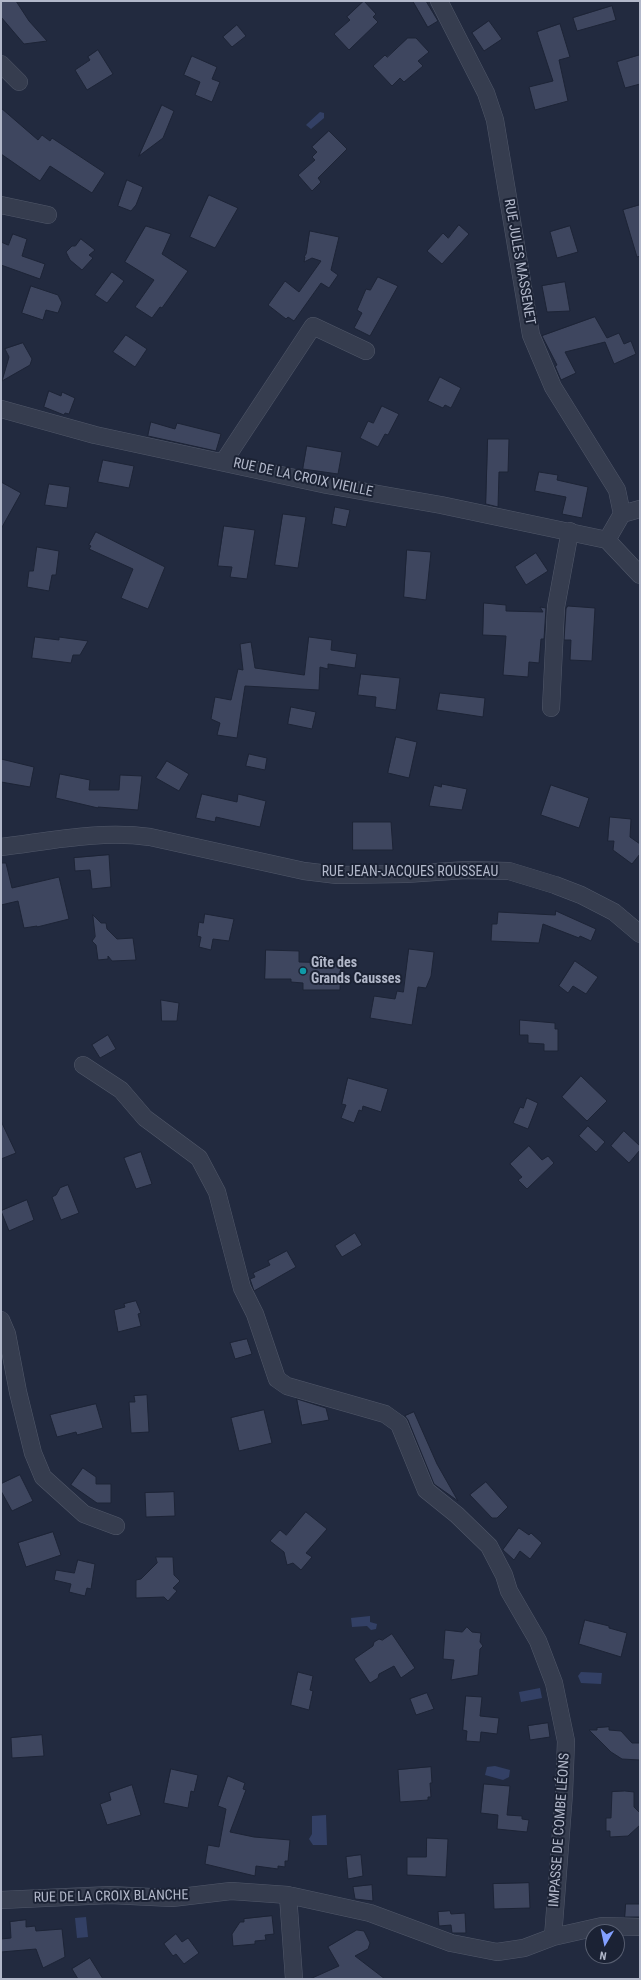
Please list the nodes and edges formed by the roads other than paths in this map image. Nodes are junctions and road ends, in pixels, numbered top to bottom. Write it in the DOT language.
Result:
graph roads {
  1 [pos="439,1"];
  2 [pos="1,64"];
  3 [pos="19,82"];
  4 [pos="1,205"];
  5 [pos="48,215"];
  6 [pos="366,351"];
  7 [pos="1,408"];
  8 [pos="224,461"];
  9 [pos="640,509"];
  10 [pos="622,514"];
  11 [pos="570,531"];
  12 [pos="607,540"];
  13 [pos="640,575"];
  14 [pos="551,708"];
  15 [pos="1,847"];
  16 [pos="640,934"];
  17 [pos="83,1065"];
  18 [pos="1,1320"];
  19 [pos="116,1526"];
  20 [pos="288,1894"];
  21 [pos="1,1900"];
  22 [pos="640,1927"];
  23 [pos="552,1937"];
  24 [pos="294,1979"];
  1 -- 10 [label="street, RUE JULES MASSENET"];
  2 -- 3 [label="street"];
  4 -- 5 [label="street"];
  6 -- 8 [label="street"];
  7 -- 8 [label="street, RUE DE LA CROIX VIEILLE"];
  8 -- 11 [label="street, RUE DE LA CROIX VIEILLE"];
  9 -- 10 [label="street"];
  10 -- 12 [label="street"];
  11 -- 12 [label="street, RUE DE LA CROIX VIEILLE"];
  11 -- 14 [label="street"];
  12 -- 13 [label="street"];
  15 -- 16 [label="street, RUE JEAN-JACQUES ROUSSEAU"];
  17 -- 23 [label="street, IMPASSE DE COMBE LÉONS"];
  18 -- 19 [label="street"];
  20 -- 21 [label="street, RUE DE LA CROIX BLANCHE"];
  20 -- 23 [label="street, RUE DE LA CROIX BLANCHE"];
  20 -- 24 [label="street"];
  22 -- 23 [label="street, RUE DE LA CROIX BLANCHE"];
}
